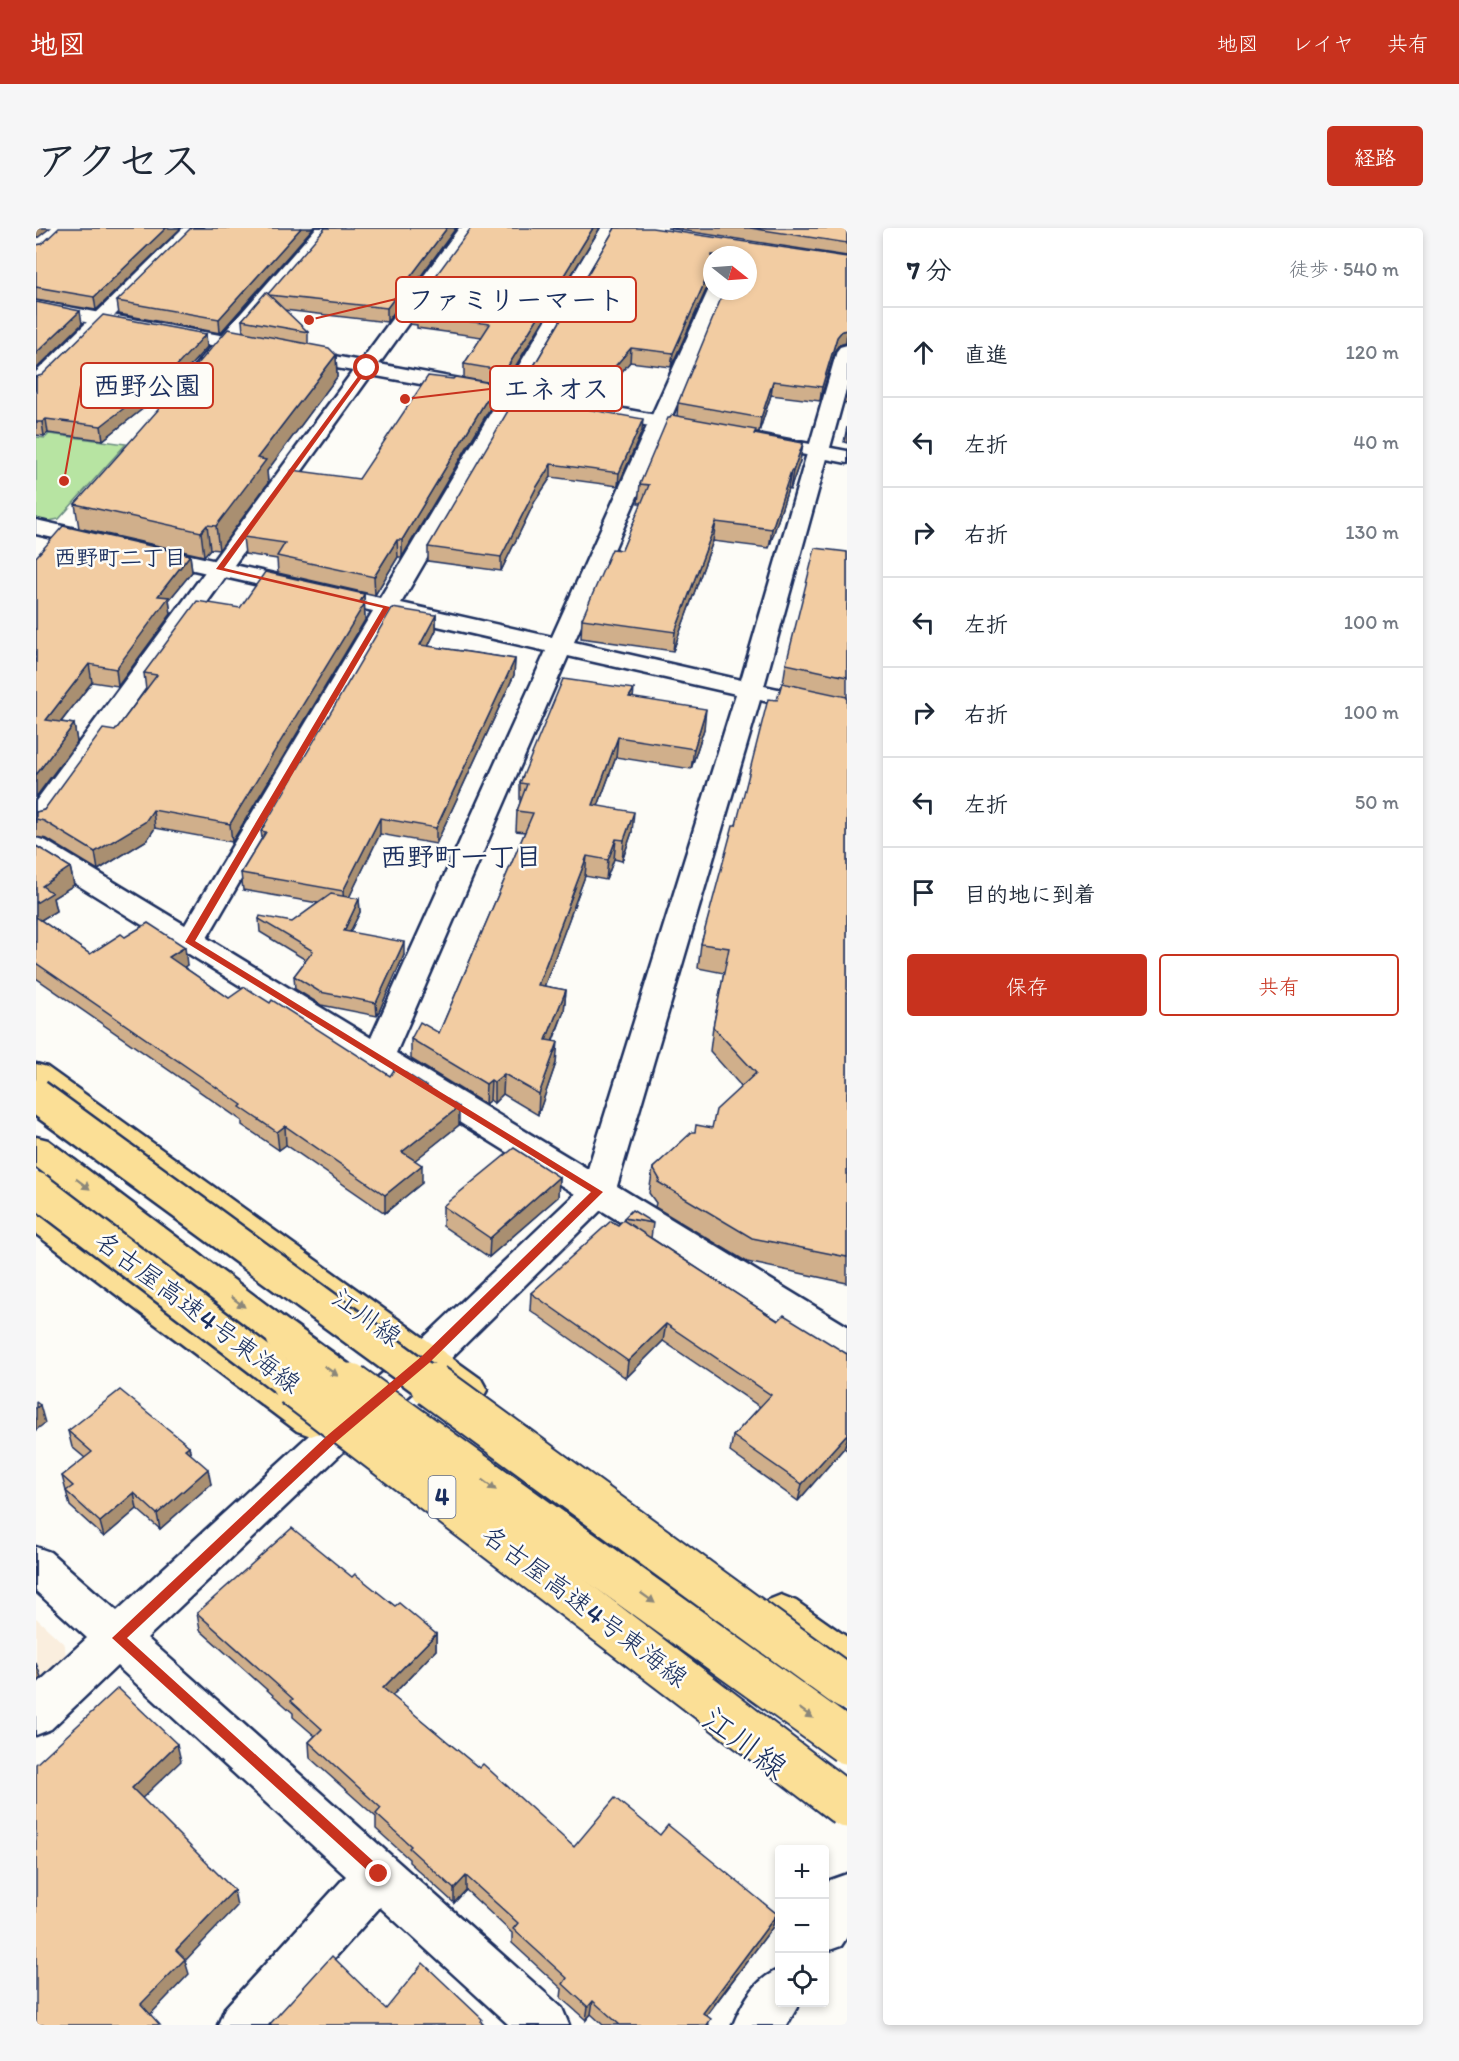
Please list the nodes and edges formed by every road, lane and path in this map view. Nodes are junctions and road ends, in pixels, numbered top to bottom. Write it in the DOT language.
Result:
graph roads {
  1 [pos="193,228"];
  2 [pos="325,228"];
  3 [pos="468,228"];
  4 [pos="619,229"];
  5 [pos="713,300"];
  6 [pos="36,307"];
  7 [pos="101,319"];
  8 [pos="226,343"];
  9 [pos="847,351"];
  10 [pos="367,368"];
  11 [pos="196,377"];
  12 [pos="36,383"];
  13 [pos="512,395"];
  14 [pos="660,422"];
  15 [pos="833,454"];
  16 [pos="36,526"];
  17 [pos="220,569"];
  18 [pos="387,607"];
  19 [pos="560,647"];
  20 [pos="750,691"];
  21 [pos="847,712"];
  22 [pos="36,820"];
  23 [pos="36,847"];
  24 [pos="190,942"];
  25 [pos="378,1057"];
  26 [pos="36,1075"];
  27 [pos="36,1096"];
  28 [pos="36,1149"];
  29 [pos="36,1189"];
  30 [pos="598,1192"];
  31 [pos="36,1216"];
  32 [pos="847,1344"];
  33 [pos="425,1360"];
  34 [pos="333,1437"];
  35 [pos="36,1565"];
  36 [pos="119,1638"];
  37 [pos="847,1661"];
  38 [pos="847,1688"];
  39 [pos="36,1714"];
  40 [pos="847,1742"];
  41 [pos="847,1806"];
  42 [pos="847,1818"];
  43 [pos="379,1874"];
  44 [pos="847,1897"];
  45 [pos="829,1923"];
  46 [pos="775,2000"];
  47 [pos="242,2025"];
  48 [pos="546,2025"];
  49 [pos="757,2025"];
  1 -- 7 [label="street"];
  2 -- 8 [label="street"];
  3 -- 10 [label="street"];
  4 -- 13 [label="street"];
  5 -- 14 [label="street"];
  6 -- 7 [label="street"];
  7 -- 8 [label="street"];
  7 -- 12 [label="street"];
  8 -- 10 [label="street"];
  8 -- 11 [label="street"];
  9 -- 15 [label="street"];
  10 -- 13 [label="street"];
  10 -- 17 [label="street"];
  13 -- 14 [label="street"];
  13 -- 18 [label="street"];
  14 -- 15 [label="street"];
  14 -- 19 [label="street"];
  15 -- 20 [label="street"];
  16 -- 17 [label="street"];
  17 -- 18 [label="street"];
  17 -- 22 [label="street"];
  18 -- 19 [label="street"];
  18 -- 24 [label="street"];
  19 -- 20 [label="street"];
  19 -- 25 [label="street"];
  20 -- 21 [label="street"];
  20 -- 30 [label="street"];
  23 -- 24 [label="street"];
  24 -- 25 [label="street"];
  25 -- 30 [label="street"];
  26 -- 33 [label="main road, 江川線"];
  27 -- 38 [label="main road, bridge"];
  28 -- 40 [label="main road, one-way, bridge"];
  29 -- 41 [label="main road, 名古屋高速4号東海線 / 4, bridge"];
  30 -- 32 [label="street"];
  30 -- 33 [label="street"];
  31 -- 34 [label="main road, 江川線"];
  33 -- 34 [label="street"];
  33 -- 37 [label="main road, 江川線"];
  34 -- 36 [label="street"];
  34 -- 42 [label="main road, 江川線"];
  35 -- 36 [label="street"];
  36 -- 39 [label="street"];
  36 -- 43 [label="street"];
  43 -- 47 [label="street"];
  43 -- 48 [label="street"];
  44 -- 45 [label="street"];
  46 -- 49 [label="street"];
}
